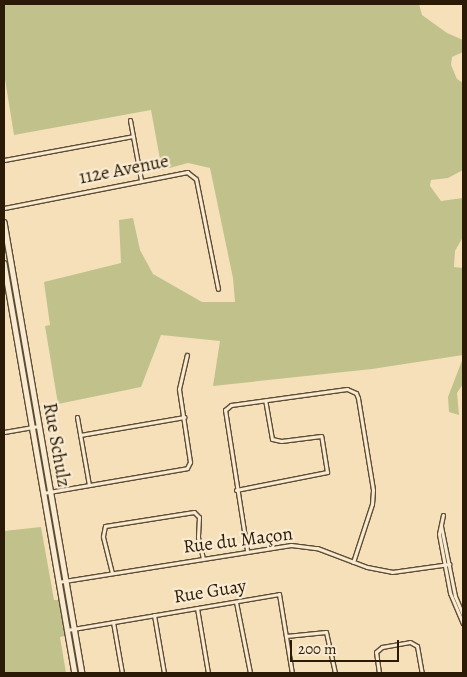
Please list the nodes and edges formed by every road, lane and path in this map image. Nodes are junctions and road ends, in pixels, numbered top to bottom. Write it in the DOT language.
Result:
graph roads {
  1 [pos="130,120"];
  2 [pos="133,136"];
  3 [pos="4,160"];
  4 [pos="141,180"];
  5 [pos="4,208"];
  6 [pos="4,222"];
  7 [pos="5,238"];
  8 [pos="4,263"];
  9 [pos="7,273"];
  10 [pos="218,289"];
  11 [pos="187,355"];
  12 [pos="265,401"];
  13 [pos="77,417"];
  14 [pos="184,417"];
  15 [pos="38,426"];
  16 [pos="30,427"];
  17 [pos="4,432"];
  18 [pos="80,435"];
  19 [pos="89,485"];
  20 [pos="236,490"];
  21 [pos="49,492"];
  22 [pos="42,493"];
  23 [pos="443,515"];
  24 [pos="58,542"];
  25 [pos="51,543"];
  26 [pos="247,550"];
  27 [pos="203,558"];
  28 [pos="353,562"];
  29 [pos="447,565"];
  30 [pos="112,573"];
  31 [pos="65,581"];
  32 [pos="58,582"];
  33 [pos="236,602"];
  34 [pos="198,608"];
  35 [pos="154,615"];
  36 [pos="463,615"];
  37 [pos="113,622"];
  38 [pos="463,623"];
  39 [pos="74,629"];
  40 [pos="67,630"];
  41 [pos="286,636"];
  42 [pos="75,673"];
  43 [pos="82,673"];
  44 [pos="122,673"];
  45 [pos="164,673"];
  46 [pos="208,673"];
  47 [pos="250,673"];
  48 [pos="292,673"];
  49 [pos="335,673"];
  50 [pos="379,673"];
  51 [pos="422,673"];
  1 -- 2 [label="street"];
  2 -- 3 [label="street"];
  2 -- 4 [label="street"];
  4 -- 5 [label="street, 112e Avenue"];
  4 -- 10 [label="street, 112e Avenue"];
  6 -- 7 [label="street, Rue Schulz"];
  7 -- 9 [label="street, Rue Schulz"];
  8 -- 9 [label="street, Rue Schulz"];
  9 -- 15 [label="street, Rue Schulz"];
  9 -- 16 [label="street, Rue Schulz"];
  11 -- 14 [label="street"];
  12 -- 20 [label="street"];
  12 -- 20 [label="street"];
  12 -- 28 [label="street"];
  13 -- 18 [label="street"];
  14 -- 18 [label="street"];
  14 -- 19 [label="street"];
  15 -- 16 [label="street"];
  15 -- 21 [label="street, Rue Schulz"];
  16 -- 17 [label="street"];
  16 -- 22 [label="street, Rue Schulz"];
  18 -- 19 [label="street"];
  19 -- 21 [label="street"];
  20 -- 26 [label="street"];
  21 -- 22 [label="street"];
  21 -- 24 [label="street, Rue Schulz"];
  22 -- 25 [label="street, Rue Schulz"];
  23 -- 29 [label="street"];
  24 -- 25 [label="street"];
  24 -- 31 [label="street, Rue Schulz"];
  25 -- 32 [label="street, Rue Schulz"];
  26 -- 27 [label="street, Rue du Maçon"];
  26 -- 28 [label="street, Rue du Maçon"];
  27 -- 30 [label="street, Rue du Maçon"];
  27 -- 30 [label="street"];
  28 -- 29 [label="street, Rue du Maçon"];
  29 -- 36 [label="street"];
  29 -- 38 [label="street"];
  30 -- 31 [label="street, Rue du Maçon"];
  31 -- 32 [label="street, Rue du Maçon"];
  31 -- 39 [label="street, Rue Schulz"];
  32 -- 40 [label="street, Rue Schulz"];
  33 -- 34 [label="street, Rue Guay"];
  33 -- 41 [label="street, Rue Guay"];
  33 -- 47 [label="street"];
  34 -- 35 [label="street, Rue Guay"];
  34 -- 46 [label="street"];
  35 -- 37 [label="street, Rue Guay"];
  35 -- 45 [label="street"];
  37 -- 39 [label="street, Rue Guay"];
  37 -- 44 [label="street"];
  39 -- 40 [label="street, Rue Guay"];
  39 -- 43 [label="street, Rue Schulz"];
  40 -- 42 [label="street, Rue Schulz"];
  41 -- 48 [label="street, Rue Guay"];
  41 -- 49 [label="street"];
  50 -- 51 [label="street"];
}
